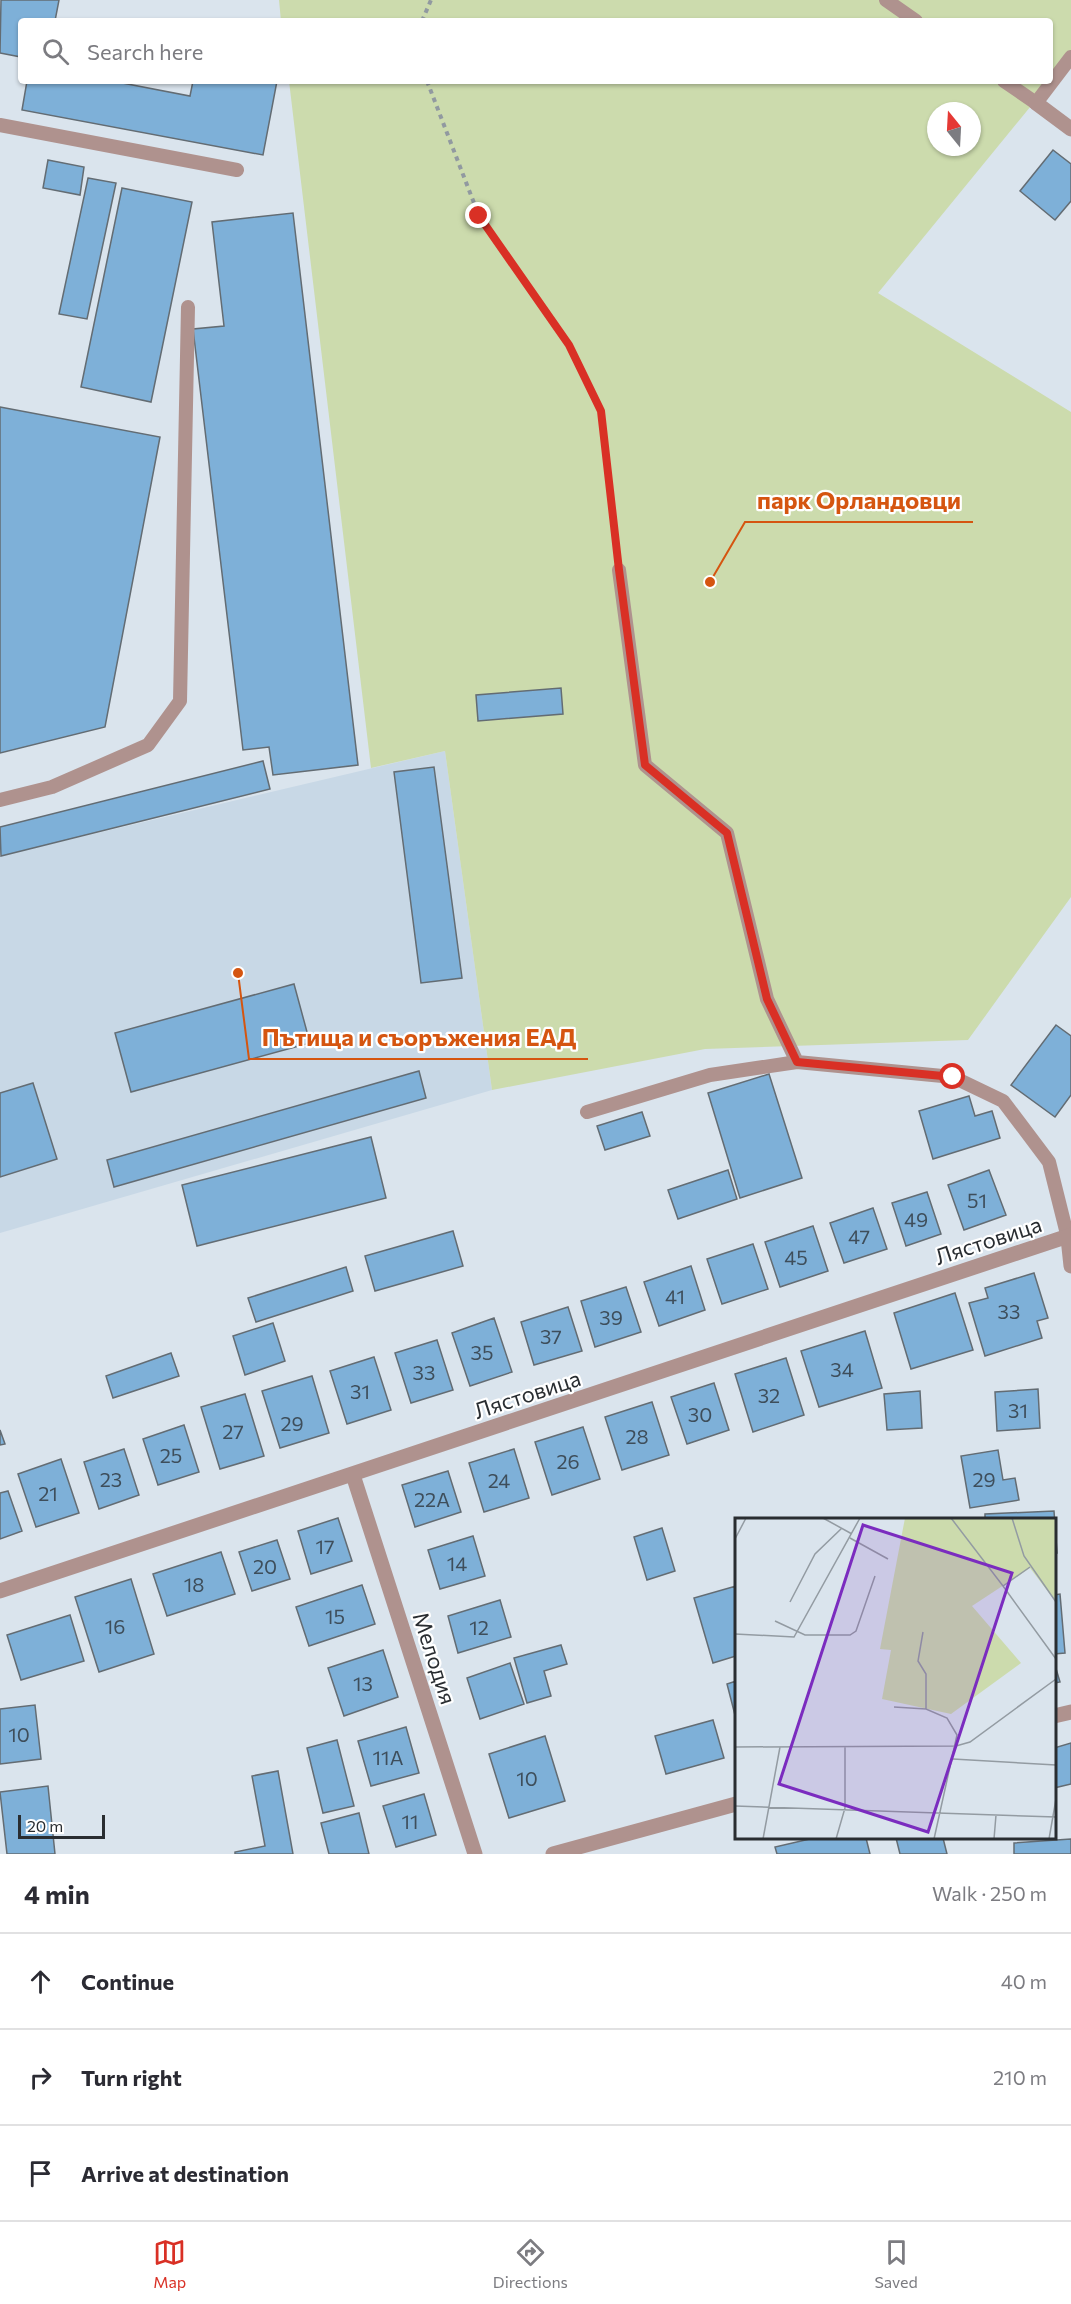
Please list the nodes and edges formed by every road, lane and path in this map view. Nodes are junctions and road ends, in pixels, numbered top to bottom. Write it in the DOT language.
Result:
graph roads {
  1 [pos="431,0"];
  2 [pos="886,0"];
  3 [pos="423,18"];
  4 [pos="912,18"];
  5 [pos="1071,57"];
  6 [pos="1053,80"];
  7 [pos="428,84"];
  8 [pos="1008,84"];
  9 [pos="1050,84"];
  10 [pos="1035,103"];
  11 [pos="0,125"];
  12 [pos="1071,129"];
  13 [pos="237,170"];
  14 [pos="188,307"];
  15 [pos="619,570"];
  16 [pos="0,800"];
  17 [pos="797,1062"];
  18 [pos="587,1112"];
  19 [pos="1069,1236"];
  20 [pos="1071,1266"];
  21 [pos="353,1475"];
  22 [pos="0,1591"];
  23 [pos="1071,1712"];
  24 [pos="1056,1716"];
  25 [pos="735,1804"];
  26 [pos="475,1854"];
  27 [pos="553,1854"];
  1 -- 3 [label="path"];
  2 -- 4 [label="lane"];
  5 -- 6 [label="lane"];
  7 -- 15 [label="path"];
  8 -- 10 [label="lane"];
  9 -- 10 [label="lane"];
  10 -- 12 [label="street"];
  11 -- 13 [label="lane"];
  14 -- 16 [label="lane"];
  15 -- 17 [label="lane"];
  17 -- 18 [label="lane"];
  17 -- 19 [label="lane"];
  19 -- 20 [label="street"];
  19 -- 21 [label="street, Лястовица"];
  21 -- 22 [label="street, Лястовица"];
  21 -- 26 [label="street, Мелодия"];
  23 -- 24 [label="street"];
  25 -- 27 [label="street"];
}
